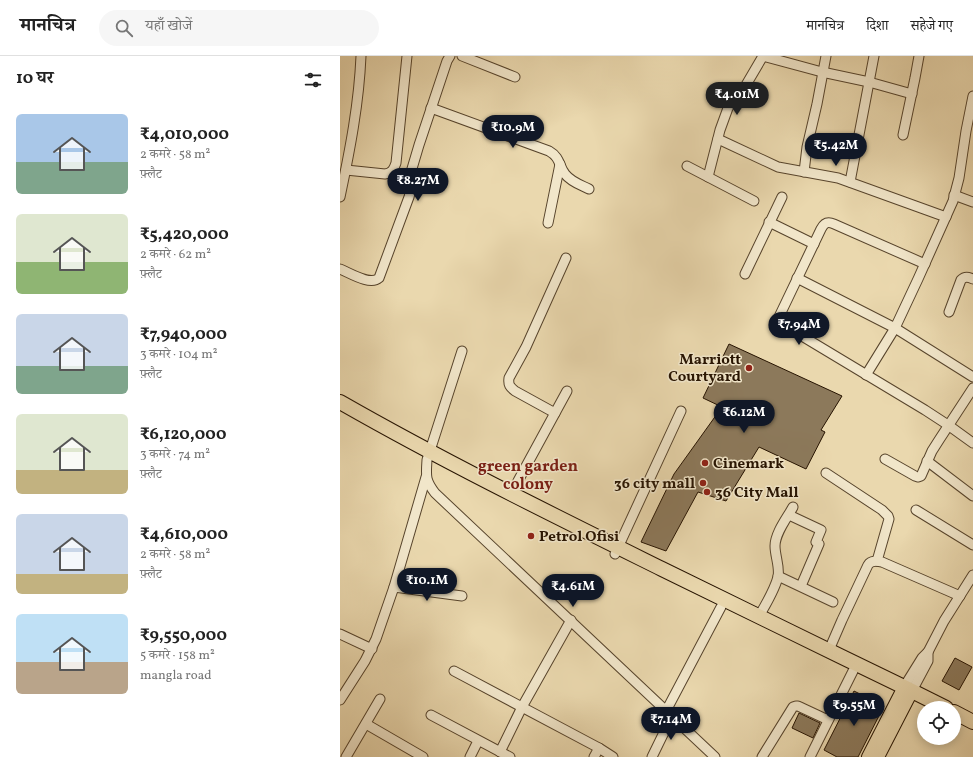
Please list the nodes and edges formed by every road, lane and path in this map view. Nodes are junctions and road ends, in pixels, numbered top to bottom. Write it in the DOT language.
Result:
graph roads {
  1 [pos="361,56"];
  2 [pos="407,56"];
  3 [pos="450,56"];
  4 [pos="462,56"];
  5 [pos="763,56"];
  6 [pos="826,56"];
  7 [pos="874,56"];
  8 [pos="919,56"];
  9 [pos="822,72"];
  10 [pos="515,77"];
  11 [pos="869,82"];
  12 [pos="912,94"];
  13 [pos="973,96"];
  14 [pos="431,108"];
  15 [pos="903,135"];
  16 [pos="718,139"];
  17 [pos="560,164"];
  18 [pos="687,166"];
  19 [pos="346,170"];
  20 [pos="804,172"];
  21 [pos="708,177"];
  22 [pos="850,182"];
  23 [pos="589,189"];
  24 [pos="954,195"];
  25 [pos="340,197"];
  26 [pos="782,197"];
  27 [pos="754,201"];
  28 [pos="973,202"];
  29 [pos="946,217"];
  30 [pos="769,222"];
  31 [pos="548,223"];
  32 [pos="814,244"];
  33 [pos="566,258"];
  34 [pos="924,264"];
  35 [pos="340,269"];
  36 [pos="745,274"];
  37 [pos="797,278"];
  38 [pos="973,279"];
  39 [pos="949,312"];
  40 [pos="895,328"];
  41 [pos="462,351"];
  42 [pos="866,375"];
  43 [pos="973,377"];
  44 [pos="973,388"];
  45 [pos="567,392"];
  46 [pos="340,402"];
  47 [pos="680,411"];
  48 [pos="340,412"];
  49 [pos="555,413"];
  50 [pos="948,425"];
  51 [pos="973,444"];
  52 [pos="429,456"];
  53 [pos="885,459"];
  54 [pos="927,461"];
  55 [pos="826,473"];
  56 [pos="426,477"];
  57 [pos="512,494"];
  58 [pos="973,496"];
  59 [pos="916,510"];
  60 [pos="973,545"];
  61 [pos="617,551"];
  62 [pos="877,561"];
  63 [pos="973,575"];
  64 [pos="778,576"];
  65 [pos="394,586"];
  66 [pos="801,586"];
  67 [pos="462,596"];
  68 [pos="960,596"];
  69 [pos="833,602"];
  70 [pos="721,607"];
  71 [pos="754,617"];
  72 [pos="571,620"];
  73 [pos="340,634"];
  74 [pos="372,649"];
  75 [pos="829,650"];
  76 [pos="454,671"];
  77 [pos="852,671"];
  78 [pos="906,693"];
  79 [pos="380,699"];
  80 [pos="340,700"];
  81 [pos="917,701"];
  82 [pos="927,701"];
  83 [pos="522,707"];
  84 [pos="669,713"];
  85 [pos="431,716"];
  86 [pos="961,716"];
  87 [pos="828,720"];
  88 [pos="973,722"];
  89 [pos="366,724"];
  90 [pos="961,724"];
  91 [pos="973,730"];
  92 [pos="478,741"];
  93 [pos="599,748"];
  94 [pos="500,752"];
  95 [pos="346,757"];
  96 [pos="423,757"];
  97 [pos="470,757"];
  98 [pos="510,757"];
  99 [pos="594,757"];
  100 [pos="613,757"];
  101 [pos="652,757"];
  102 [pos="715,757"];
  103 [pos="762,757"];
  104 [pos="810,757"];
  105 [pos="868,757"];
  106 [pos="878,757"];
  1 -- 19 [label="street"];
  2 -- 19 [label="street"];
  3 -- 14 [label="street"];
  4 -- 10 [label="street"];
  5 -- 9 [label="street"];
  5 -- 16 [label="street"];
  6 -- 9 [label="street"];
  7 -- 11 [label="street"];
  8 -- 12 [label="street"];
  9 -- 11 [label="street"];
  9 -- 20 [label="street"];
  11 -- 12 [label="street"];
  11 -- 22 [label="street"];
  12 -- 15 [label="street"];
  13 -- 24 [label="street"];
  14 -- 17 [label="street"];
  14 -- 35 [label="street"];
  16 -- 20 [label="street"];
  16 -- 21 [label="street"];
  17 -- 23 [label="street"];
  17 -- 31 [label="street"];
  18 -- 21 [label="street"];
  19 -- 25 [label="street"];
  20 -- 22 [label="street"];
  21 -- 27 [label="street"];
  22 -- 29 [label="street"];
  24 -- 28 [label="street"];
  24 -- 29 [label="street"];
  26 -- 30 [label="street"];
  29 -- 34 [label="street"];
  30 -- 32 [label="street"];
  30 -- 36 [label="street"];
  32 -- 34 [label="street"];
  32 -- 37 [label="street"];
  33 -- 49 [label="street"];
  34 -- 40 [label="street"];
  37 -- 40 [label="street"];
  37 -- 42 [label="street"];
  38 -- 39 [label="street"];
  40 -- 42 [label="street"];
  40 -- 43 [label="street"];
  41 -- 52 [label="street"];
  42 -- 50 [label="street"];
  44 -- 50 [label="street"];
  45 -- 49 [label="street"];
  46 -- 52 [label="highway"];
  47 -- 61 [label="street"];
  48 -- 52 [label="highway"];
  49 -- 57 [label="street"];
  50 -- 51 [label="street"];
  50 -- 54 [label="street"];
  52 -- 56 [label="street"];
  52 -- 57 [label="highway"];
  52 -- 61 [label="highway"];
  53 -- 54 [label="street"];
  54 -- 58 [label="street"];
  55 -- 62 [label="street"];
  56 -- 65 [label="street"];
  56 -- 72 [label="street"];
  57 -- 61 [label="highway"];
  59 -- 60 [label="street"];
  61 -- 70 [label="highway"];
  61 -- 71 [label="highway"];
  62 -- 68 [label="street"];
  62 -- 75 [label="street"];
  63 -- 68 [label="street"];
  64 -- 66 [label="street"];
  64 -- 66 [label="street"];
  64 -- 71 [label="street"];
  65 -- 67 [label="street"];
  65 -- 74 [label="street"];
  66 -- 69 [label="street"];
  68 -- 78 [label="street"];
  70 -- 71 [label="highway"];
  70 -- 84 [label="street"];
  71 -- 75 [label="highway"];
  71 -- 77 [label="highway"];
  72 -- 83 [label="street"];
  72 -- 84 [label="street"];
  73 -- 74 [label="street"];
  74 -- 80 [label="street"];
  75 -- 78 [label="highway"];
  76 -- 83 [label="street"];
  77 -- 78 [label="highway"];
  77 -- 87 [label="street"];
  78 -- 81 [label="highway"];
  78 -- 82 [label="highway"];
  78 -- 105 [label="main road"];
  78 -- 106 [label="main road"];
  79 -- 89 [label="street"];
  83 -- 93 [label="street"];
  83 -- 94 [label="street"];
  84 -- 101 [label="street"];
  84 -- 102 [label="street"];
  85 -- 92 [label="street"];
  86 -- 88 [label="highway"];
  87 -- 103 [label="street"];
  87 -- 104 [label="street"];
  89 -- 95 [label="street"];
  89 -- 96 [label="street"];
  90 -- 91 [label="highway"];
  92 -- 94 [label="street"];
  92 -- 97 [label="street"];
  93 -- 99 [label="street"];
  93 -- 100 [label="street"];
  94 -- 98 [label="street"];
}
